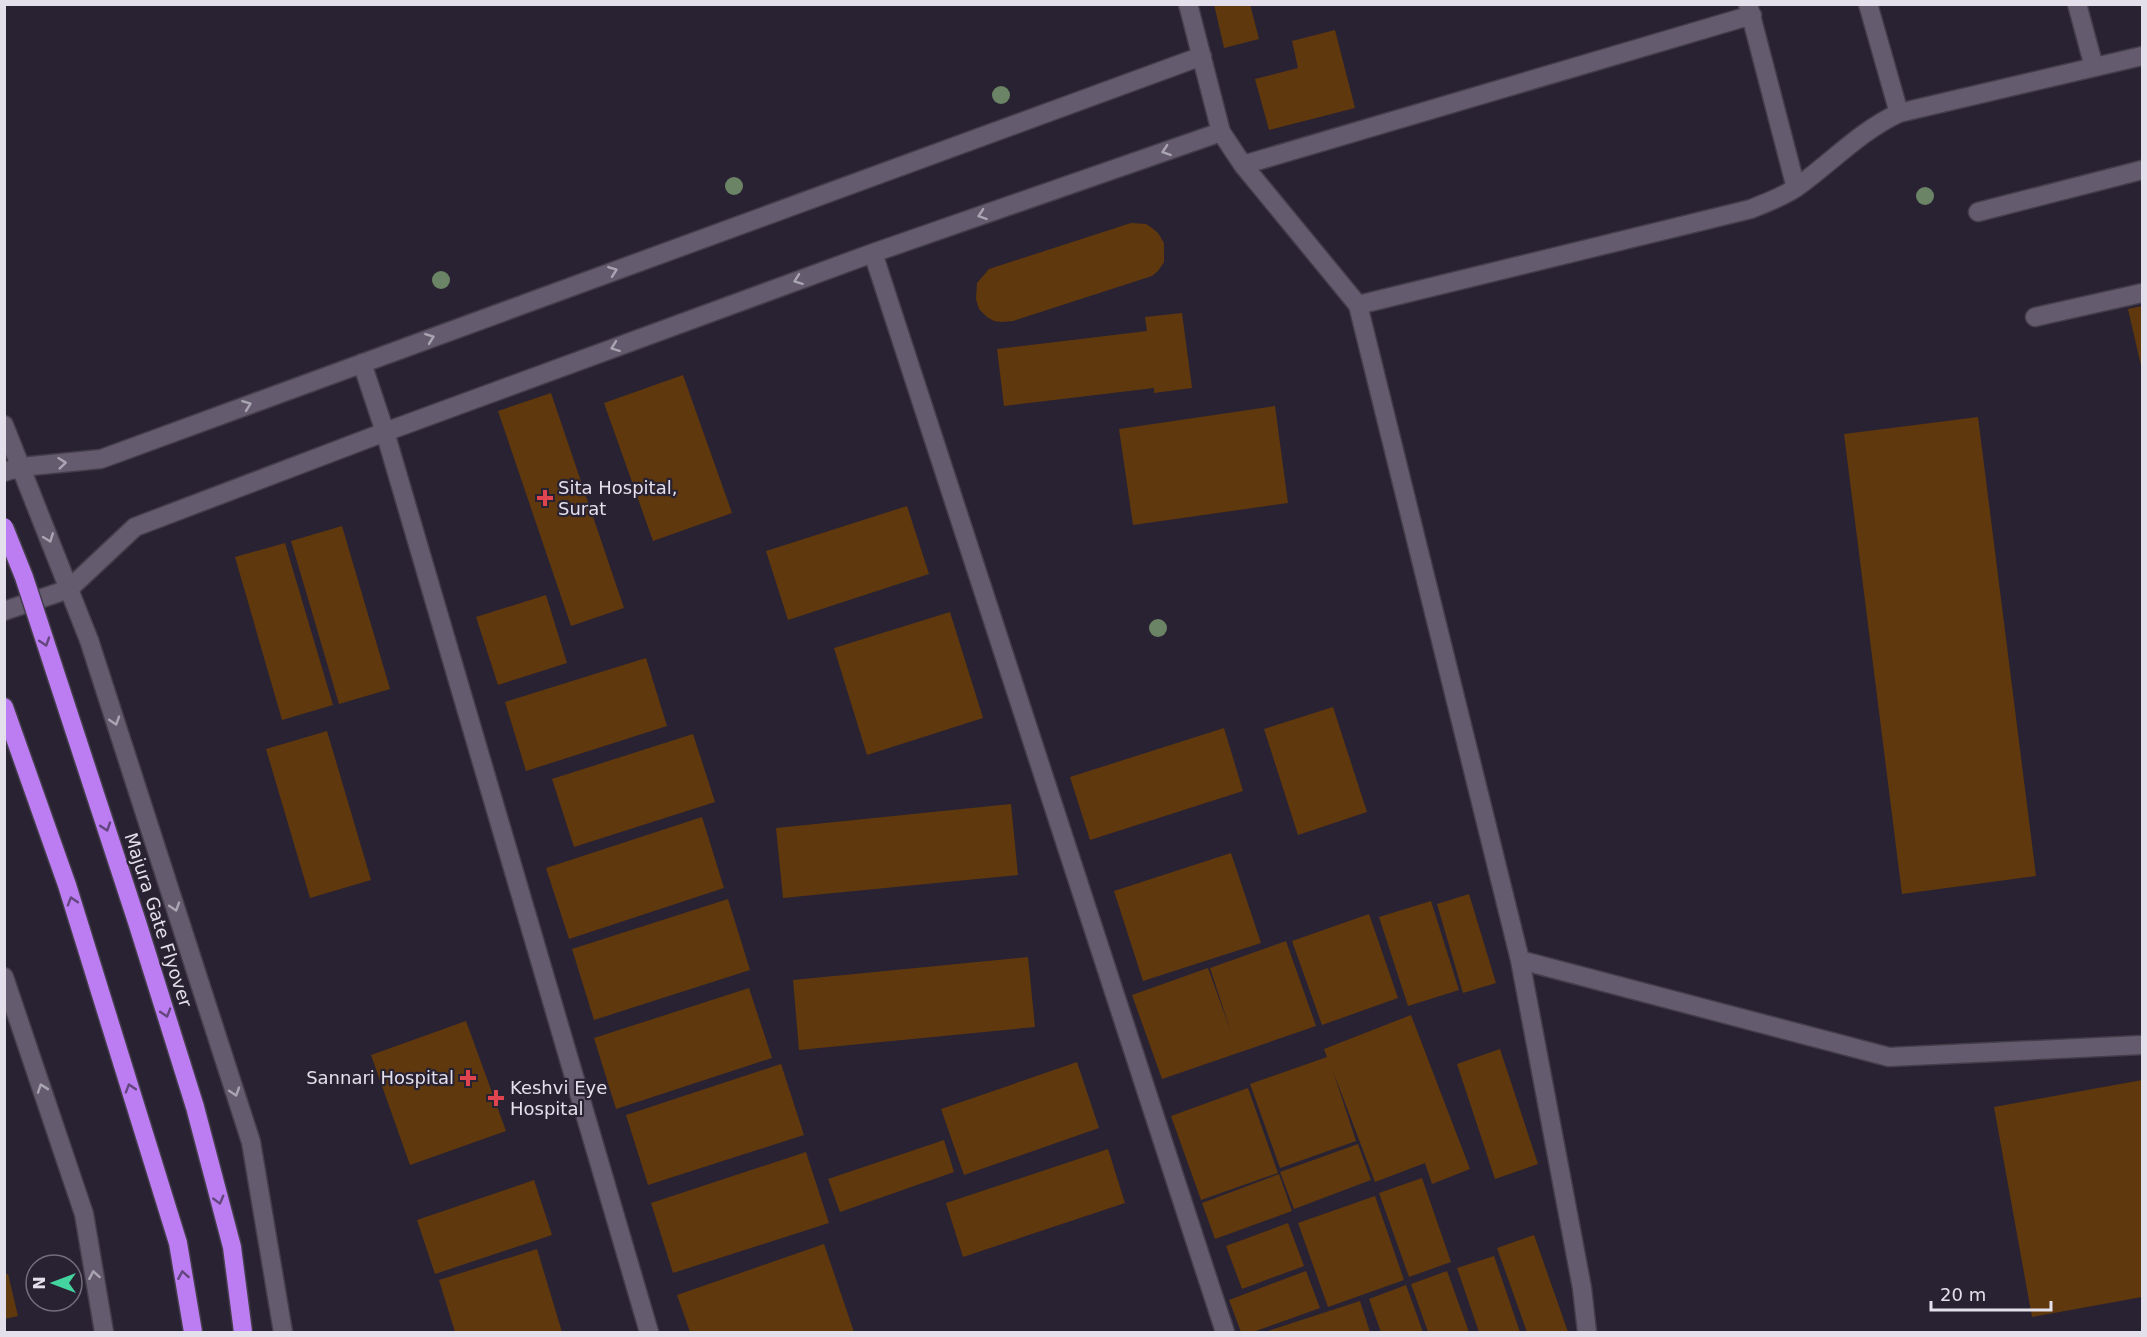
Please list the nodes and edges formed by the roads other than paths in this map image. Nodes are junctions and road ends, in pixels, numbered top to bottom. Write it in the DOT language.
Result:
graph roads {
  1 [pos="1188,4"];
  2 [pos="1868,4"];
  3 [pos="2077,4"];
  4 [pos="1750,10"];
  5 [pos="1202,56"];
  6 [pos="2142,56"];
  7 [pos="2094,67"];
  8 [pos="1899,113"];
  9 [pos="1221,132"];
  10 [pos="1243,165"];
  11 [pos="2142,170"];
  12 [pos="1796,188"];
  13 [pos="1978,212"];
  14 [pos="873,253"];
  15 [pos="2142,293"];
  16 [pos="1358,305"];
  17 [pos="2035,317"];
  18 [pos="362,363"];
  19 [pos="4,424"];
  20 [pos="385,432"];
  21 [pos="13,469"];
  22 [pos="4,527"];
  23 [pos="69,589"];
  24 [pos="4,611"];
  25 [pos="4,707"];
  26 [pos="1520,960"];
  27 [pos="4,977"];
  28 [pos="2142,1045"];
  29 [pos="104,1332"];
  30 [pos="193,1332"];
  31 [pos="243,1332"];
  32 [pos="283,1332"];
  33 [pos="649,1332"];
  34 [pos="1225,1332"];
  35 [pos="1587,1332"];
  1 -- 5 [label="street"];
  2 -- 8 [label="street"];
  3 -- 7 [label="street"];
  4 -- 10 [label="street"];
  4 -- 12 [label="street"];
  5 -- 9 [label="street"];
  18 -- 5 [label="street, one-way"];
  6 -- 7 [label="street"];
  7 -- 8 [label="street"];
  8 -- 12 [label="street"];
  9 -- 10 [label="street"];
  9 -- 14 [label="street, one-way"];
  10 -- 16 [label="street"];
  11 -- 13 [label="street"];
  12 -- 16 [label="street"];
  14 -- 20 [label="street, one-way"];
  14 -- 34 [label="street"];
  15 -- 17 [label="street"];
  16 -- 26 [label="street"];
  18 -- 20 [label="street"];
  21 -- 18 [label="street, one-way"];
  19 -- 21 [label="street"];
  20 -- 23 [label="street"];
  20 -- 33 [label="street"];
  21 -- 23 [label="street, one-way"];
  22 -- 31 [label="highway, Majura Gate Flyover, one-way, bridge"];
  23 -- 24 [label="street"];
  23 -- 32 [label="street, one-way"];
  30 -- 25 [label="highway, one-way"];
  26 -- 28 [label="street"];
  26 -- 35 [label="street"];
  29 -- 27 [label="street, one-way"];
}
